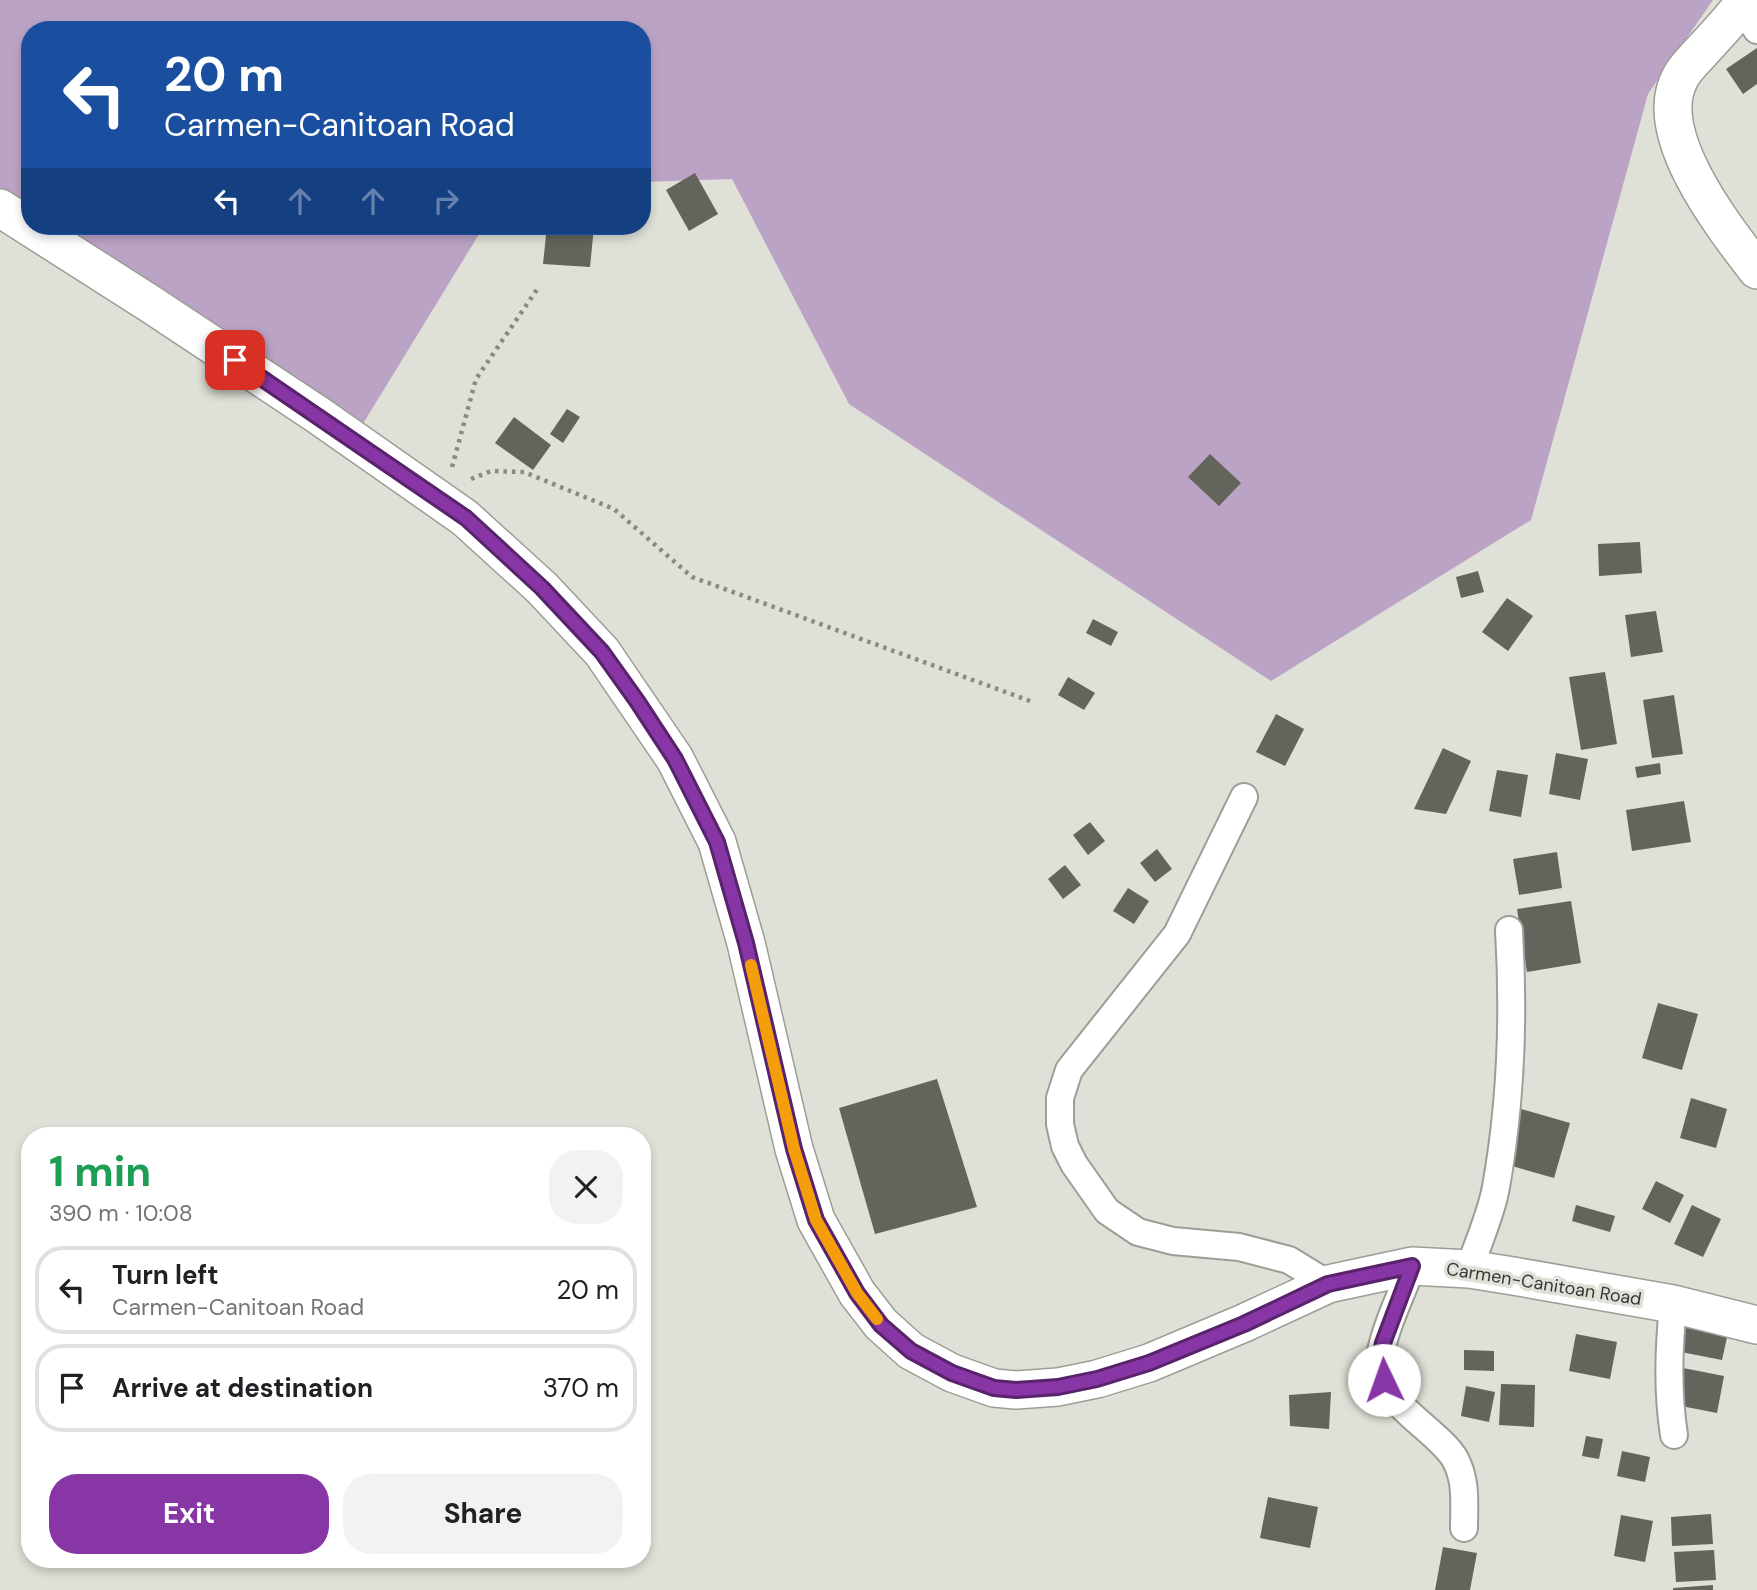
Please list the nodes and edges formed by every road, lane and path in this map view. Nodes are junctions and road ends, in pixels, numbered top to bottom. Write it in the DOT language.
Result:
graph roads {
  1 [pos="1748,12"];
  2 [pos="0,208"];
  3 [pos="21,221"];
  4 [pos="43,235"];
  5 [pos="1753,256"];
  6 [pos="538,288"];
  7 [pos="447,505"];
  8 [pos="1030,701"];
  9 [pos="1244,797"];
  10 [pos="1509,929"];
  11 [pos="1412,1266"];
  12 [pos="1469,1269"];
  13 [pos="1328,1284"];
  14 [pos="1673,1304"];
  15 [pos="1757,1325"];
  16 [pos="1674,1435"];
  17 [pos="1464,1528"];
  1 -- 5 [label="main road"];
  2 -- 3 [label="main road, Carmen-Canitoan Road"];
  4 -- 7 [label="main road, Carmen-Canitoan Road"];
  6 -- 7 [label="path"];
  7 -- 8 [label="path"];
  7 -- 13 [label="main road, Carmen-Canitoan Road"];
  9 -- 13 [label="street"];
  10 -- 12 [label="street"];
  11 -- 12 [label="main road, Carmen-Canitoan Road"];
  11 -- 13 [label="main road, Carmen-Canitoan Road"];
  11 -- 17 [label="street"];
  12 -- 14 [label="main road, Carmen-Canitoan Road"];
  14 -- 15 [label="main road, Carmen-Canitoan Road"];
  14 -- 16 [label="street"];
}
